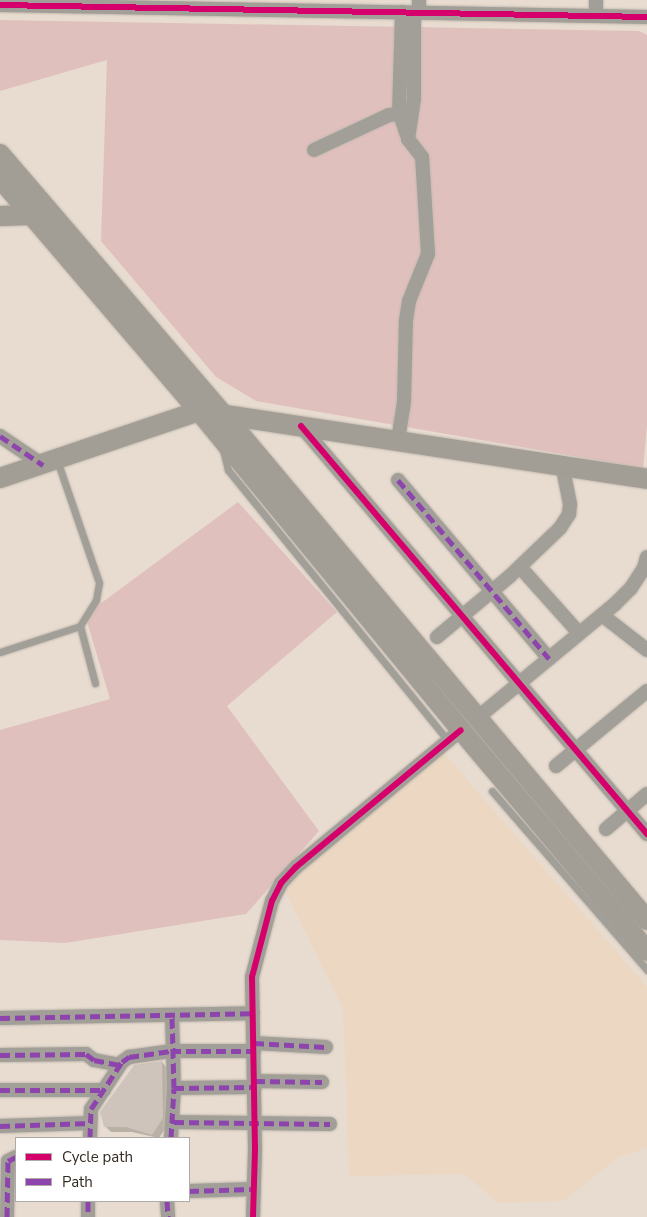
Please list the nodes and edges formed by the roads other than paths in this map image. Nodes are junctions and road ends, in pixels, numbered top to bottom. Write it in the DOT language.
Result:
graph roads {
  1 [pos="596,0"];
  2 [pos="49,3"];
  3 [pos="166,4"];
  4 [pos="0,5"];
  5 [pos="236,5"];
  6 [pos="413,9"];
  7 [pos="596,16"];
  8 [pos="647,17"];
  9 [pos="406,113"];
  10 [pos="314,150"];
  11 [pos="0,154"];
  12 [pos="0,178"];
  13 [pos="31,215"];
  14 [pos="0,216"];
  15 [pos="199,410"];
  16 [pos="223,414"];
  17 [pos="301,426"];
  18 [pos="0,436"];
  19 [pos="398,440"];
  20 [pos="50,462"];
  21 [pos="562,464"];
  22 [pos="0,478"];
  23 [pos="647,479"];
  24 [pos="398,480"];
  25 [pos="647,557"];
  26 [pos="520,567"];
  27 [pos="647,583"];
  28 [pos="631,588"];
  29 [pos="491,593"];
  30 [pos="602,614"];
  31 [pos="464,615"];
  32 [pos="80,626"];
  33 [pos="579,633"];
  34 [pos="437,637"];
  35 [pos="647,650"];
  36 [pos="0,652"];
  37 [pos="548,659"];
  38 [pos="95,683"];
  39 [pos="519,685"];
  40 [pos="647,691"];
  41 [pos="462,730"];
  42 [pos="575,751"];
  43 [pos="556,766"];
  44 [pos="492,790"];
  45 [pos="647,794"];
  46 [pos="627,810"];
  47 [pos="536,815"];
  48 [pos="606,829"];
  49 [pos="647,834"];
  50 [pos="647,920"];
  51 [pos="647,951"];
  52 [pos="647,970"];
  53 [pos="253,1012"];
  54 [pos="172,1016"];
  55 [pos="0,1018"];
  56 [pos="254,1047"];
  57 [pos="326,1047"];
  58 [pos="171,1051"];
  59 [pos="0,1055"];
  60 [pos="120,1065"];
  61 [pos="322,1082"];
  62 [pos="255,1084"];
  63 [pos="174,1088"];
  64 [pos="0,1090"];
  65 [pos="104,1090"];
  66 [pos="174,1122"];
  67 [pos="90,1123"];
  68 [pos="255,1124"];
  69 [pos="330,1124"];
  70 [pos="0,1126"];
  71 [pos="90,1137"];
  72 [pos="171,1137"];
  73 [pos="8,1162"];
  74 [pos="252,1189"];
  75 [pos="190,1191"];
  76 [pos="12,1195"];
  77 [pos="88,1202"];
  78 [pos="167,1202"];
  79 [pos="7,1217"];
  80 [pos="88,1217"];
  81 [pos="168,1217"];
  82 [pos="253,1217"];
  1 -- 7 [label="street"];
  2 -- 3 [label="street"];
  2 -- 4 [label="street"];
  3 -- 5 [label="street"];
  5 -- 6 [label="street"];
  6 -- 7 [label="street"];
  6 -- 9 [label="street"];
  7 -- 8 [label="street"];
  9 -- 10 [label="street"];
  9 -- 19 [label="street"];
  11 -- 16 [label="main road"];
  12 -- 13 [label="main road"];
  13 -- 14 [label="main road"];
  13 -- 15 [label="main road"];
  15 -- 16 [label="main road"];
  15 -- 20 [label="main road"];
  15 -- 41 [label="main road"];
  16 -- 17 [label="main road"];
  16 -- 41 [label="main road"];
  17 -- 19 [label="main road"];
  17 -- 31 [label="street"];
  18 -- 20 [label="street"];
  19 -- 21 [label="main road"];
  20 -- 22 [label="main road"];
  20 -- 32 [label="lane"];
  21 -- 23 [label="main road"];
  21 -- 26 [label="street"];
  24 -- 29 [label="street"];
  25 -- 28 [label="street"];
  26 -- 29 [label="street"];
  26 -- 33 [label="street"];
  27 -- 28 [label="street"];
  28 -- 30 [label="street"];
  29 -- 31 [label="street"];
  29 -- 37 [label="street"];
  30 -- 33 [label="street"];
  30 -- 35 [label="street"];
  31 -- 34 [label="street"];
  31 -- 39 [label="street"];
  32 -- 36 [label="lane"];
  32 -- 38 [label="lane"];
  33 -- 37 [label="street"];
  37 -- 39 [label="street"];
  39 -- 41 [label="street"];
  39 -- 42 [label="street"];
  40 -- 42 [label="street"];
  41 -- 47 [label="main road"];
  41 -- 53 [label="street"];
  42 -- 43 [label="street"];
  42 -- 46 [label="street"];
  44 -- 47 [label="lane"];
  45 -- 46 [label="street"];
  46 -- 48 [label="street"];
  46 -- 49 [label="street"];
  47 -- 50 [label="main road"];
  47 -- 51 [label="main road"];
  47 -- 52 [label="lane"];
  53 -- 54 [label="street"];
  53 -- 56 [label="street"];
  54 -- 55 [label="street"];
  54 -- 58 [label="street"];
  56 -- 57 [label="street"];
  56 -- 58 [label="street"];
  56 -- 62 [label="street"];
  58 -- 60 [label="street"];
  58 -- 63 [label="street"];
  59 -- 60 [label="street"];
  60 -- 65 [label="street"];
  61 -- 62 [label="street"];
  62 -- 63 [label="street"];
  62 -- 68 [label="street"];
  63 -- 66 [label="street"];
  64 -- 65 [label="street"];
  65 -- 67 [label="street"];
  66 -- 68 [label="street"];
  66 -- 72 [label="street"];
  67 -- 70 [label="street"];
  67 -- 71 [label="street"];
  68 -- 69 [label="street"];
  68 -- 74 [label="street"];
  73 -- 76 [label="street"];
  74 -- 75 [label="street"];
  74 -- 82 [label="street"];
  76 -- 79 [label="street"];
  77 -- 80 [label="street"];
  78 -- 81 [label="street"];
}
